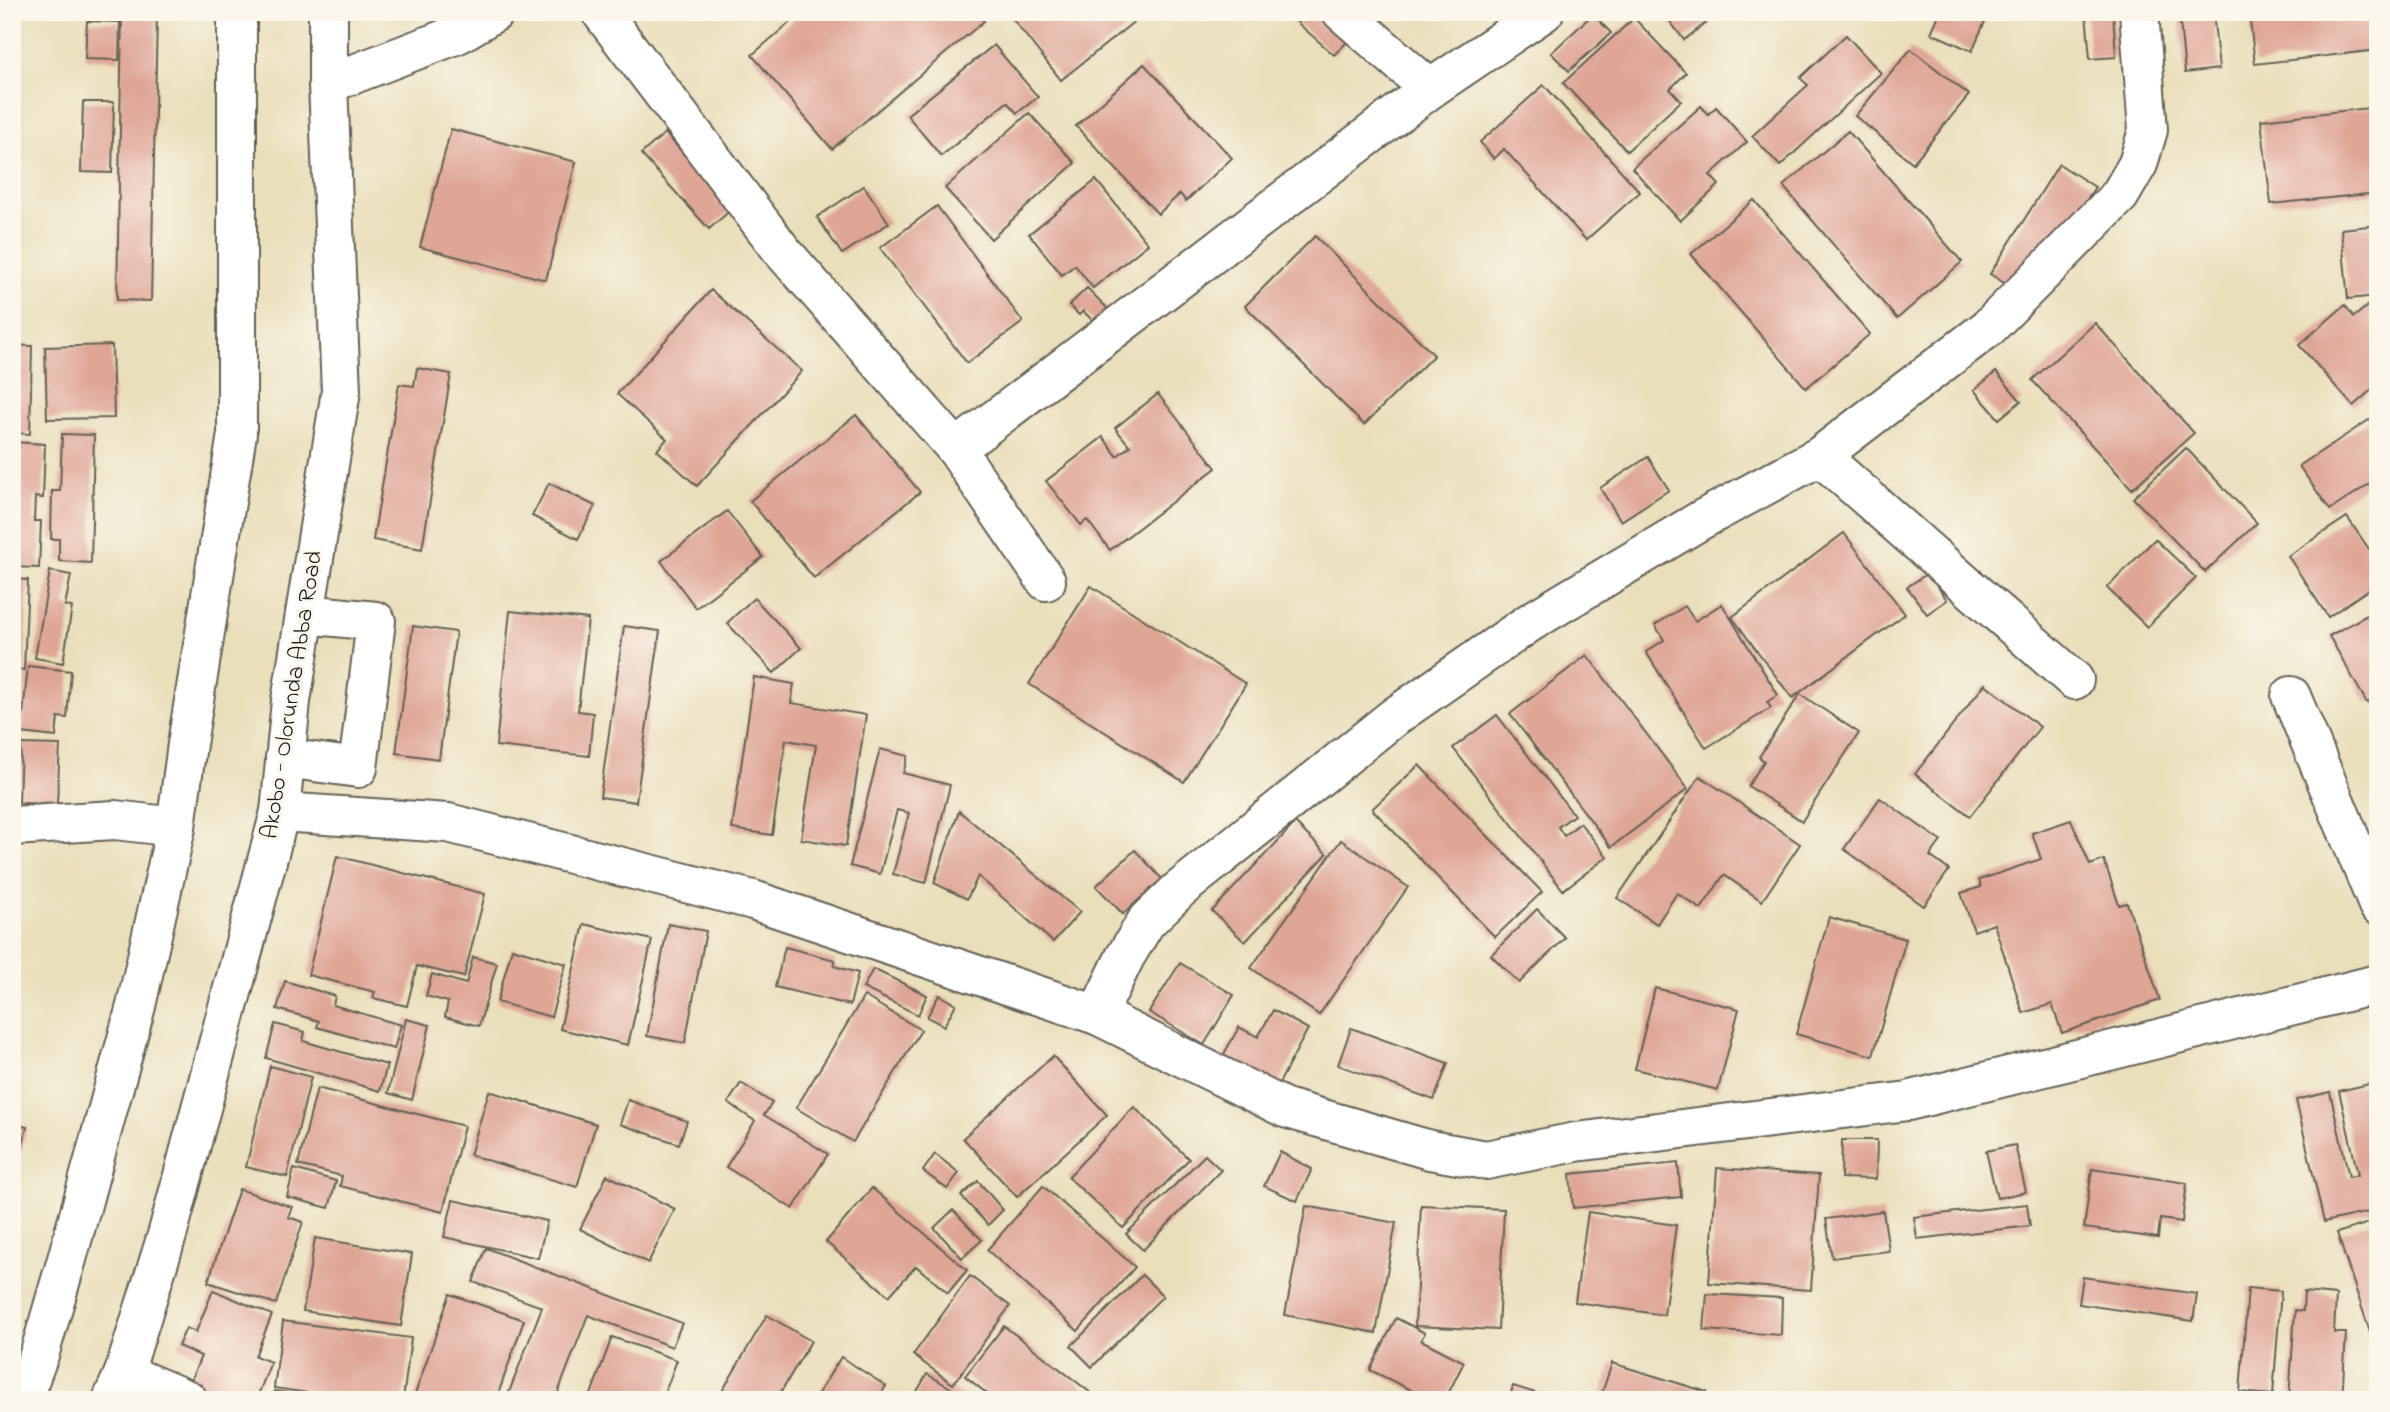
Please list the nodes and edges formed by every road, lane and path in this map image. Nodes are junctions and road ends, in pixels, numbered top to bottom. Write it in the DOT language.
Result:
graph roads {
  1 [pos="237,12"];
  2 [pos="328,12"];
  3 [pos="495,12"];
  4 [pos="601,12"];
  5 [pos="1342,12"];
  6 [pos="1544,12"];
  7 [pos="2138,12"];
  8 [pos="328,84"];
  9 [pos="1430,89"];
  10 [pos="956,449"];
  11 [pos="1820,456"];
  12 [pos="1046,580"];
  13 [pos="305,614"];
  14 [pos="2074,680"];
  15 [pos="2291,696"];
  16 [pos="285,758"];
  17 [pos="280,812"];
  18 [pos="12,826"];
  19 [pos="176,827"];
  20 [pos="2378,905"];
  21 [pos="2378,984"];
  22 [pos="1097,1015"];
  23 [pos="118,1386"];
  24 [pos="22,1400"];
  25 [pos="188,1400"];
  1 -- 19 [label="street"];
  2 -- 8 [label="street, Akobo - Olorunda Abba Road"];
  3 -- 8 [label="street"];
  4 -- 10 [label="street"];
  5 -- 9 [label="street"];
  6 -- 9 [label="street"];
  7 -- 11 [label="street"];
  8 -- 13 [label="street, Akobo - Olorunda Abba Road"];
  9 -- 10 [label="street"];
  10 -- 12 [label="street"];
  11 -- 14 [label="street"];
  11 -- 22 [label="street"];
  13 -- 16 [label="street, Akobo - Olorunda Abba Road"];
  13 -- 16 [label="street"];
  15 -- 20 [label="street"];
  16 -- 17 [label="street, Akobo - Olorunda Abba Road"];
  17 -- 22 [label="street"];
  17 -- 23 [label="street, Akobo - Olorunda Abba Road"];
  18 -- 19 [label="street"];
  19 -- 24 [label="street"];
  21 -- 22 [label="street"];
  23 -- 25 [label="street"];
}
